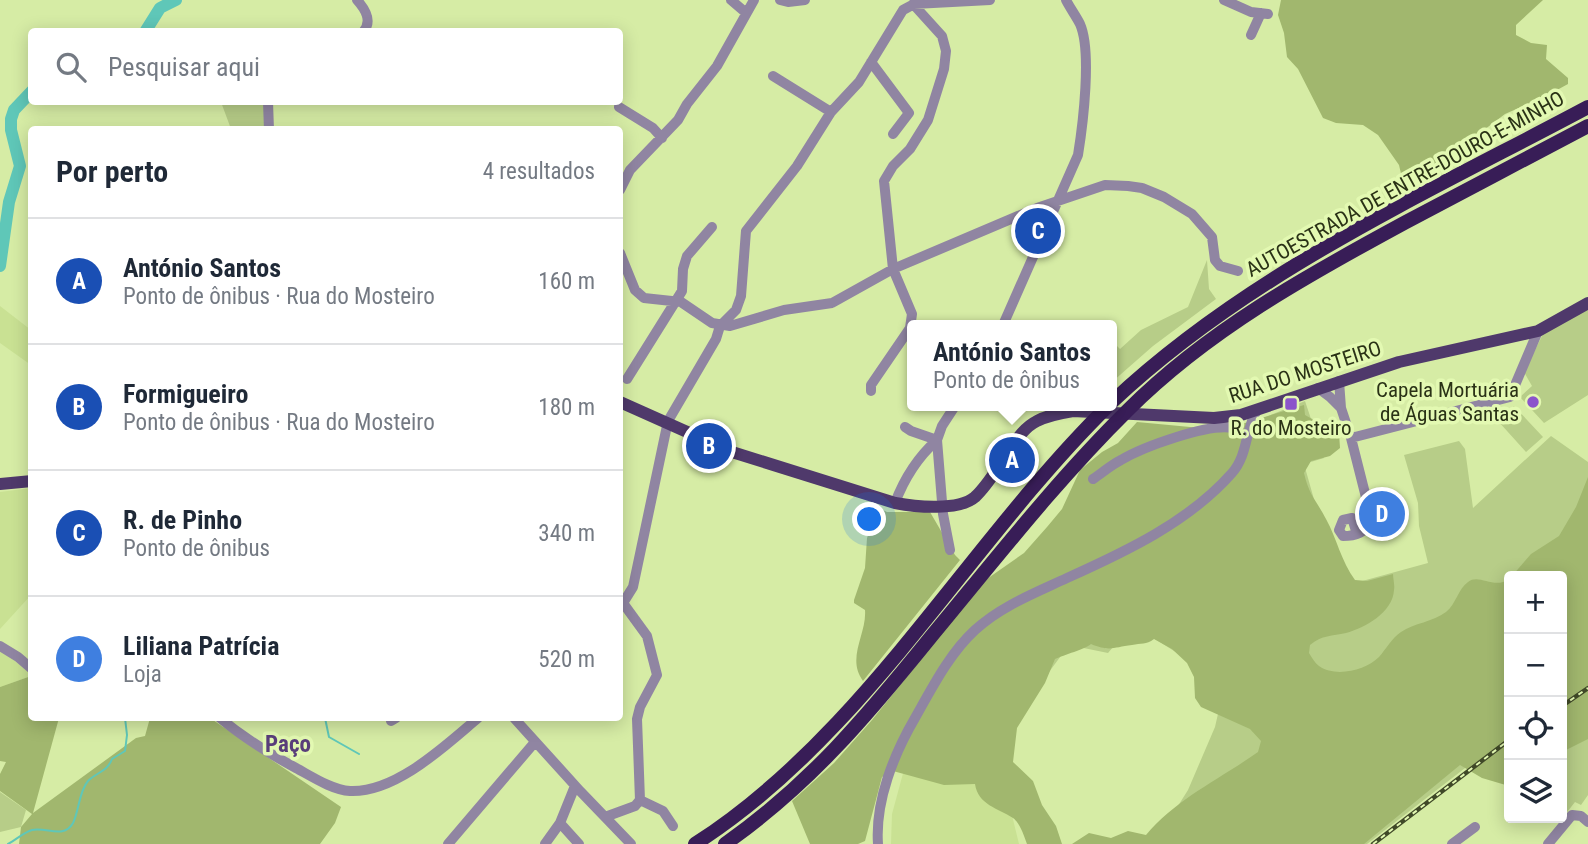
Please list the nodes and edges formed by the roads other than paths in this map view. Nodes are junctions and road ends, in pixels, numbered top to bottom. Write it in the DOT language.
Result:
graph roads {
  1 [pos="357,0"];
  2 [pos="731,0"];
  3 [pos="754,0"];
  4 [pos="780,0"];
  5 [pos="805,0"];
  6 [pos="990,0"];
  7 [pos="1066,0"];
  8 [pos="1224,0"];
  9 [pos="912,1"];
  10 [pos="745,12"];
  11 [pos="366,28"];
  12 [pos="1251,35"];
  13 [pos="871,62"];
  14 [pos="773,76"];
  15 [pos="268,105"];
  16 [pos="619,107"];
  17 [pos="1588,107"];
  18 [pos="831,112"];
  19 [pos="269,126"];
  20 [pos="1588,126"];
  21 [pos="893,134"];
  22 [pos="662,138"];
  23 [pos="623,184"];
  24 [pos="1057,202"];
  25 [pos="712,227"];
  26 [pos="623,260"];
  27 [pos="893,269"];
  28 [pos="1238,271"];
  29 [pos="676,301"];
  30 [pos="1588,303"];
  31 [pos="912,320"];
  32 [pos="1005,320"];
  33 [pos="720,326"];
  34 [pos="1538,331"];
  35 [pos="907,332"];
  36 [pos="627,379"];
  37 [pos="1339,381"];
  38 [pos="1318,388"];
  39 [pos="870,391"];
  40 [pos="1117,398"];
  41 [pos="623,403"];
  42 [pos="1340,408"];
  43 [pos="1256,410"];
  44 [pos="952,411"];
  45 [pos="1103,411"];
  46 [pos="1241,415"];
  47 [pos="1214,418"];
  48 [pos="667,425"];
  49 [pos="905,427"];
  50 [pos="1233,428"];
  51 [pos="1246,435"];
  52 [pos="1351,438"];
  53 [pos="937,440"];
  54 [pos="1093,479"];
  55 [pos="28,481"];
  56 [pos="0,484"];
  57 [pos="895,503"];
  58 [pos="944,506"];
  59 [pos="1357,534"];
  60 [pos="950,550"];
  61 [pos="623,601"];
  62 [pos="623,606"];
  63 [pos="0,646"];
  64 [pos="28,666"];
  65 [pos="224,721"];
  66 [pos="474,721"];
  67 [pos="517,721"];
  68 [pos="535,742"];
  69 [pos="575,786"];
  70 [pos="640,800"];
  71 [pos="605,817"];
  72 [pos="1588,821"];
  73 [pos="560,823"];
  74 [pos="673,826"];
  75 [pos="1475,827"];
  76 [pos="616,829"];
  77 [pos="448,844"];
  78 [pos="545,844"];
  79 [pos="579,844"];
  80 [pos="617,844"];
  81 [pos="631,844"];
  82 [pos="695,844"];
  83 [pos="725,844"];
  84 [pos="878,844"];
  85 [pos="1452,844"];
  86 [pos="1548,844"];
  1 -- 11 [label="street"];
  2 -- 10 [label="street"];
  3 -- 10 [label="street"];
  4 -- 5 [label="street"];
  6 -- 9 [label="street"];
  7 -- 24 [label="street"];
  8 -- 12 [label="street"];
  9 -- 13 [label="street"];
  9 -- 27 [label="street"];
  10 -- 22 [label="street"];
  13 -- 18 [label="street"];
  13 -- 21 [label="street"];
  14 -- 18 [label="street"];
  15 -- 19 [label="street"];
  16 -- 22 [label="street"];
  17 -- 40 [label="highway, AUTOESTRADA DE ENTRE-DOURO-E-MINHO"];
  18 -- 33 [label="street"];
  20 -- 83 [label="highway, AUTOESTRADA DE ENTRE-DOURO-E-MINHO"];
  22 -- 23 [label="street"];
  24 -- 27 [label="street"];
  24 -- 28 [label="street"];
  24 -- 32 [label="street"];
  25 -- 29 [label="street"];
  26 -- 29 [label="street"];
  27 -- 31 [label="street"];
  27 -- 33 [label="street"];
  29 -- 33 [label="street"];
  29 -- 36 [label="street"];
  30 -- 34 [label="main road, RUA DO MOSTEIRO"];
  33 -- 48 [label="street"];
  34 -- 37 [label="main road, RUA DO MOSTEIRO"];
  34 -- 52 [label="street"];
  35 -- 39 [label="street"];
  37 -- 38 [label="main road, RUA DO MOSTEIRO"];
  37 -- 42 [label="street"];
  38 -- 42 [label="street"];
  38 -- 43 [label="main road, RUA DO MOSTEIRO"];
  41 -- 48 [label="main road, RUA DO MOSTEIRO"];
  42 -- 52 [label="street"];
  43 -- 46 [label="main road, RUA DO MOSTEIRO"];
  43 -- 51 [label="street"];
  44 -- 53 [label="street"];
  45 -- 82 [label="highway, AUTOESTRADA DE ENTRE-DOURO-E-MINHO"];
  46 -- 47 [label="main road, RUA DO MOSTEIRO"];
  46 -- 51 [label="street"];
  47 -- 50 [label="street"];
  47 -- 58 [label="main road, RUA DO MOSTEIRO"];
  48 -- 57 [label="main road, RUA DO MOSTEIRO"];
  48 -- 61 [label="street"];
  49 -- 53 [label="street"];
  50 -- 51 [label="street"];
  50 -- 54 [label="street"];
  51 -- 84 [label="street"];
  52 -- 59 [label="street"];
  53 -- 57 [label="street"];
  53 -- 58 [label="street"];
  55 -- 56 [label="main road"];
  57 -- 58 [label="main road, RUA DO MOSTEIRO"];
  58 -- 60 [label="street"];
  62 -- 70 [label="street"];
  63 -- 64 [label="street"];
  65 -- 66 [label="street"];
  67 -- 68 [label="street"];
  68 -- 69 [label="street"];
  68 -- 77 [label="street"];
  69 -- 71 [label="street"];
  69 -- 73 [label="street"];
  70 -- 71 [label="street"];
  70 -- 74 [label="street"];
  71 -- 76 [label="street"];
  72 -- 86 [label="street"];
  73 -- 78 [label="street"];
  73 -- 79 [label="street"];
  75 -- 85 [label="street"];
  76 -- 80 [label="street"];
  76 -- 81 [label="street"];
}
